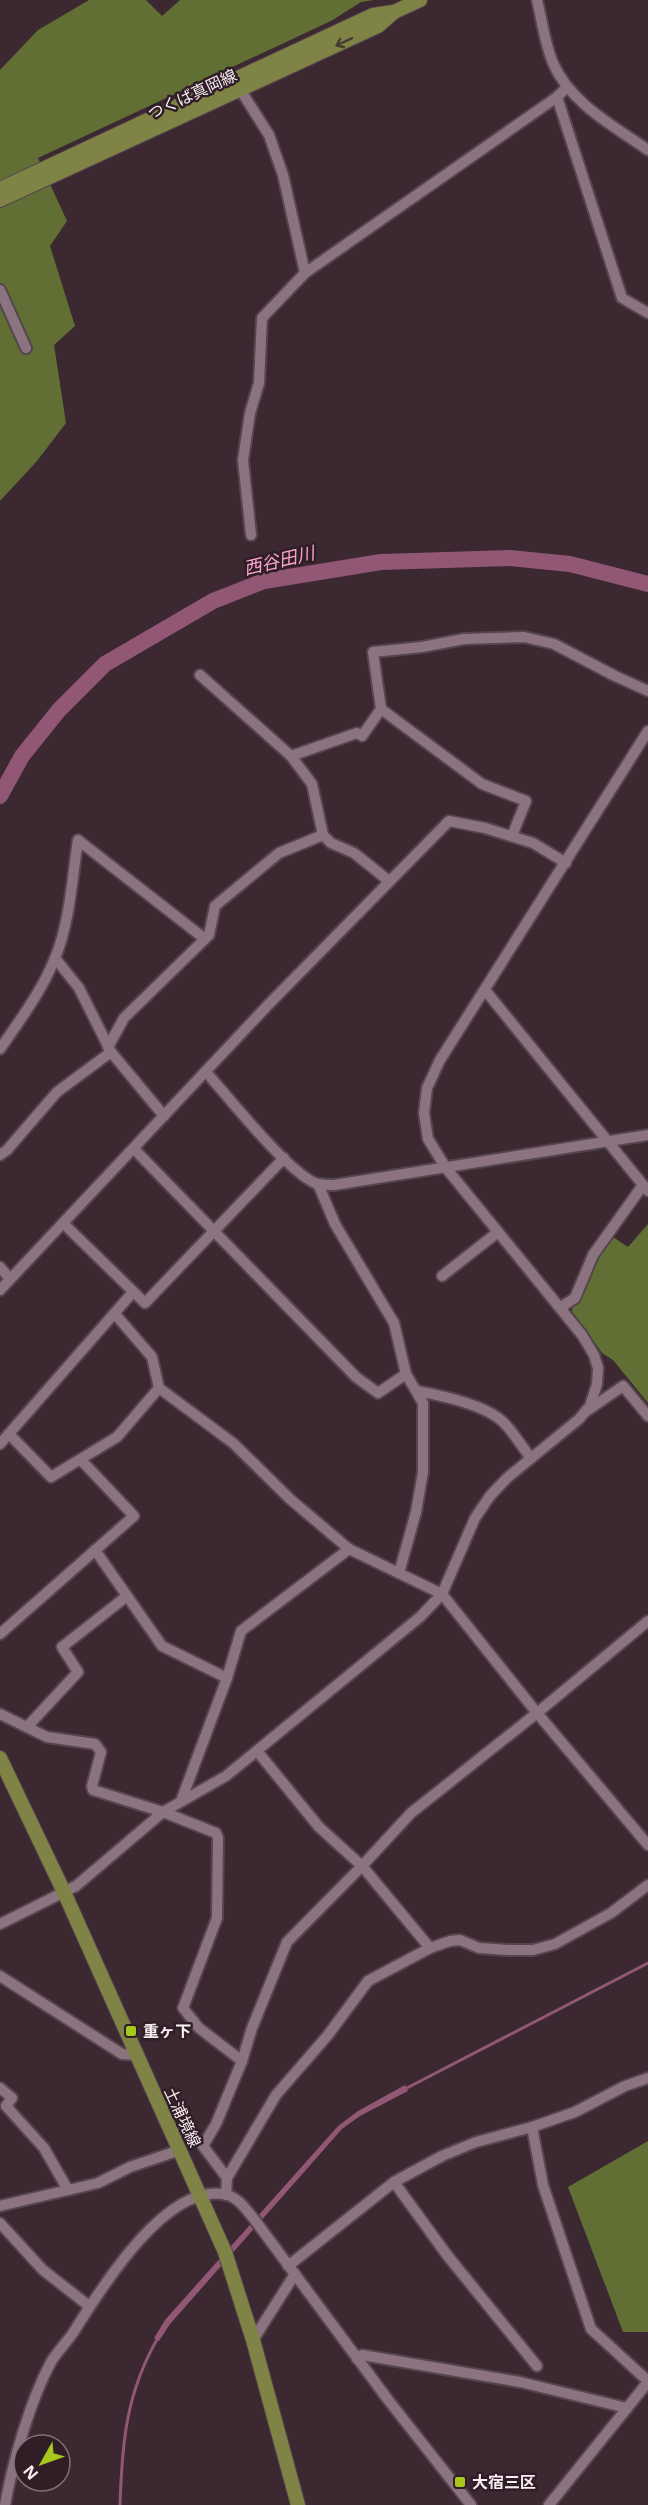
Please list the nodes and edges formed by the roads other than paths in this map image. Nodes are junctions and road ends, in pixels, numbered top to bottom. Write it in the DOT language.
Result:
graph roads {
  1 [pos="420,0"];
  2 [pos="537,0"];
  3 [pos="237,85"];
  4 [pos="567,87"];
  5 [pos="557,97"];
  6 [pos="648,150"];
  7 [pos="0,189"];
  8 [pos="0,200"];
  9 [pos="305,273"];
  10 [pos="0,290"];
  11 [pos="648,313"];
  12 [pos="26,348"];
  13 [pos="251,535"];
  14 [pos="200,675"];
  15 [pos="648,691"];
  16 [pos="381,709"];
  17 [pos="648,731"];
  18 [pos="291,756"];
  19 [pos="323,835"];
  20 [pos="512,836"];
  21 [pos="566,863"];
  22 [pos="389,881"];
  23 [pos="205,939"];
  24 [pos="55,958"];
  25 [pos="485,990"];
  26 [pos="0,1050"];
  27 [pos="110,1050"];
  28 [pos="206,1072"];
  29 [pos="164,1116"];
  30 [pos="648,1134"];
  31 [pos="609,1141"];
  32 [pos="134,1149"];
  33 [pos="0,1155"];
  34 [pos="284,1158"];
  35 [pos="446,1168"];
  36 [pos="318,1184"];
  37 [pos="646,1188"];
  38 [pos="64,1224"];
  39 [pos="213,1232"];
  40 [pos="498,1232"];
  41 [pos="0,1267"];
  42 [pos="442,1276"];
  43 [pos="10,1279"];
  44 [pos="0,1290"];
  45 [pos="133,1292"];
  46 [pos="561,1307"];
  47 [pos="115,1314"];
  48 [pos="406,1374"];
  49 [pos="159,1388"];
  50 [pos="417,1391"];
  51 [pos="586,1412"];
  52 [pos="648,1416"];
  53 [pos="9,1434"];
  54 [pos="0,1444"];
  55 [pos="531,1458"];
  56 [pos="81,1460"];
  57 [pos="349,1549"];
  58 [pos="96,1550"];
  59 [pos="399,1573"];
  60 [pos="442,1594"];
  61 [pos="127,1596"];
  62 [pos="648,1621"];
  63 [pos="0,1634"];
  64 [pos="227,1678"];
  65 [pos="537,1713"];
  66 [pos="0,1714"];
  67 [pos="27,1727"];
  68 [pos="257,1751"];
  69 [pos="0,1758"];
  70 [pos="181,1801"];
  71 [pos="163,1812"];
  72 [pos="648,1845"];
  73 [pos="362,1866"];
  74 [pos="648,1885"];
  75 [pos="64,1892"];
  76 [pos="0,1924"];
  77 [pos="430,1948"];
  78 [pos="0,1976"];
  79 [pos="136,2055"];
  80 [pos="242,2061"];
  81 [pos="648,2078"];
  82 [pos="0,2088"];
  83 [pos="532,2127"];
  84 [pos="180,2150"];
  85 [pos="227,2178"];
  86 [pos="394,2182"];
  87 [pos="68,2190"];
  88 [pos="226,2195"];
  89 [pos="202,2196"];
  90 [pos="0,2206"];
  91 [pos="0,2223"];
  92 [pos="292,2270"];
  93 [pos="89,2306"];
  94 [pos="252,2340"];
  95 [pos="357,2359"];
  96 [pos="537,2366"];
  97 [pos="648,2382"];
  98 [pos="627,2408"];
  99 [pos="5,2505"];
  100 [pos="298,2505"];
  101 [pos="471,2505"];
  102 [pos="549,2505"];
  1 -- 3 [label="main road, つくば真岡線"];
  2 -- 4 [label="street"];
  3 -- 7 [label="main road, つくば真岡線"];
  3 -- 8 [label="main road, つくば真岡線"];
  3 -- 9 [label="street"];
  4 -- 5 [label="street"];
  4 -- 6 [label="street"];
  5 -- 9 [label="street"];
  5 -- 11 [label="street"];
  9 -- 13 [label="street"];
  10 -- 12 [label="street"];
  14 -- 18 [label="street"];
  15 -- 16 [label="street"];
  16 -- 18 [label="street"];
  16 -- 20 [label="street"];
  17 -- 21 [label="street"];
  18 -- 19 [label="street"];
  19 -- 22 [label="street"];
  19 -- 23 [label="street"];
  20 -- 21 [label="street"];
  20 -- 22 [label="street"];
  21 -- 25 [label="street"];
  22 -- 28 [label="street"];
  23 -- 24 [label="street"];
  23 -- 27 [label="street"];
  24 -- 26 [label="street"];
  24 -- 27 [label="street"];
  25 -- 31 [label="street"];
  25 -- 35 [label="street"];
  27 -- 29 [label="street"];
  27 -- 33 [label="street"];
  28 -- 29 [label="street"];
  28 -- 34 [label="street"];
  29 -- 32 [label="street"];
  30 -- 31 [label="street"];
  31 -- 35 [label="street"];
  31 -- 37 [label="street"];
  32 -- 38 [label="street"];
  32 -- 39 [label="street"];
  34 -- 36 [label="street"];
  34 -- 39 [label="street"];
  35 -- 36 [label="street"];
  35 -- 40 [label="street"];
  36 -- 48 [label="street"];
  37 -- 46 [label="street"];
  38 -- 43 [label="street"];
  38 -- 45 [label="street"];
  39 -- 45 [label="street"];
  39 -- 48 [label="street"];
  40 -- 42 [label="street"];
  40 -- 46 [label="street"];
  41 -- 43 [label="street"];
  43 -- 44 [label="street"];
  45 -- 47 [label="street"];
  46 -- 51 [label="street"];
  47 -- 49 [label="street"];
  47 -- 53 [label="street"];
  48 -- 50 [label="street"];
  49 -- 56 [label="street"];
  49 -- 57 [label="street"];
  50 -- 55 [label="street"];
  50 -- 59 [label="street"];
  51 -- 52 [label="street"];
  51 -- 55 [label="street"];
  53 -- 54 [label="street"];
  53 -- 56 [label="street"];
  55 -- 60 [label="street"];
  56 -- 58 [label="street"];
  57 -- 59 [label="street"];
  57 -- 64 [label="street"];
  58 -- 61 [label="street"];
  58 -- 63 [label="street"];
  59 -- 60 [label="street"];
  60 -- 65 [label="street"];
  60 -- 68 [label="street"];
  61 -- 64 [label="street"];
  61 -- 67 [label="street"];
  62 -- 65 [label="street"];
  64 -- 70 [label="street"];
  65 -- 72 [label="street"];
  65 -- 73 [label="street"];
  66 -- 67 [label="street"];
  67 -- 71 [label="street"];
  68 -- 70 [label="street"];
  68 -- 73 [label="street"];
  69 -- 75 [label="main road, 土浦境線"];
  70 -- 71 [label="street"];
  71 -- 75 [label="street"];
  71 -- 80 [label="street"];
  73 -- 77 [label="street"];
  73 -- 80 [label="street"];
  74 -- 77 [label="street"];
  75 -- 76 [label="street"];
  75 -- 79 [label="main road, 土浦境線"];
  77 -- 85 [label="street"];
  78 -- 79 [label="street"];
  79 -- 84 [label="main road, 土浦境線"];
  80 -- 85 [label="street"];
  81 -- 83 [label="street"];
  82 -- 87 [label="street"];
  83 -- 86 [label="street"];
  83 -- 97 [label="street"];
  84 -- 87 [label="street"];
  84 -- 89 [label="main road, 土浦境線"];
  85 -- 88 [label="street"];
  86 -- 92 [label="street"];
  86 -- 96 [label="street"];
  87 -- 90 [label="street"];
  88 -- 89 [label="street"];
  88 -- 92 [label="street"];
  89 -- 93 [label="street"];
  89 -- 94 [label="main road, 土浦境線"];
  91 -- 93 [label="street"];
  92 -- 94 [label="street"];
  92 -- 95 [label="street"];
  93 -- 99 [label="street"];
  94 -- 100 [label="main road, 土浦境線"];
  95 -- 98 [label="street"];
  95 -- 101 [label="street"];
  97 -- 98 [label="street"];
  98 -- 102 [label="street"];
}
